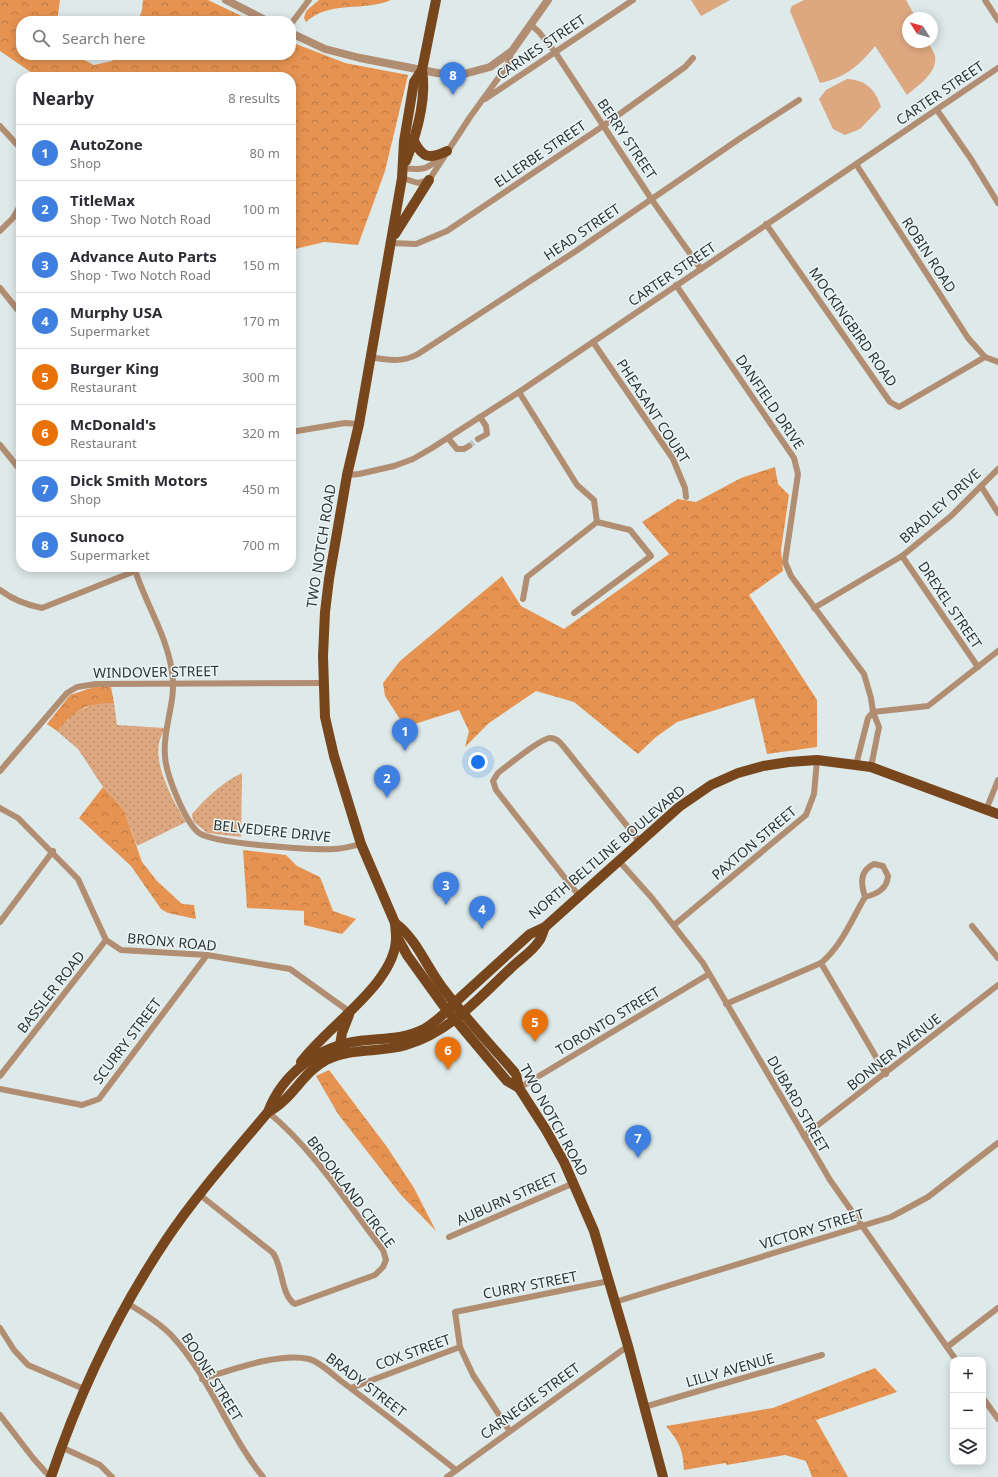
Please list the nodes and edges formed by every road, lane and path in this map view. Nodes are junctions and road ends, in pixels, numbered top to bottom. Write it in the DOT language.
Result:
graph roads {
  1 [pos="226,0"];
  2 [pos="309,0"];
  3 [pos="436,0"];
  4 [pos="548,0"];
  5 [pos="633,0"];
  6 [pos="985,0"];
  7 [pos="257,16"];
  8 [pos="296,17"];
  9 [pos="998,20"];
  10 [pos="531,25"];
  11 [pos="296,35"];
  12 [pos="512,51"];
  13 [pos="554,52"];
  14 [pos="693,58"];
  15 [pos="998,68"];
  16 [pos="422,70"];
  17 [pos="799,100"];
  18 [pos="482,101"];
  19 [pos="937,110"];
  20 [pos="0,126"];
  21 [pos="603,126"];
  22 [pos="414,141"];
  23 [pos="16,143"];
  24 [pos="447,151"];
  25 [pos="856,164"];
  26 [pos="403,173"];
  27 [pos="429,180"];
  28 [pos="652,200"];
  29 [pos="998,203"];
  30 [pos="16,213"];
  31 [pos="766,224"];
  32 [pos="0,231"];
  33 [pos="390,243"];
  34 [pos="701,269"];
  35 [pos="676,285"];
  36 [pos="0,288"];
  37 [pos="16,308"];
  38 [pos="593,342"];
  39 [pos="370,357"];
  40 [pos="985,357"];
  41 [pos="998,362"];
  42 [pos="519,392"];
  43 [pos="480,417"];
  44 [pos="359,424"];
  45 [pos="296,431"];
  46 [pos="448,438"];
  47 [pos="478,439"];
  48 [pos="0,445"];
  49 [pos="469,446"];
  50 [pos="16,465"];
  51 [pos="998,469"];
  52 [pos="347,475"];
  53 [pos="981,486"];
  54 [pos="686,497"];
  55 [pos="998,513"];
  56 [pos="596,522"];
  57 [pos="902,556"];
  58 [pos="128,572"];
  59 [pos="136,572"];
  60 [pos="0,590"];
  61 [pos="522,599"];
  62 [pos="814,608"];
  63 [pos="574,613"];
  64 [pos="998,651"];
  65 [pos="978,667"];
  66 [pos="325,683"];
  67 [pos="174,684"];
  68 [pos="873,712"];
  69 [pos="817,760"];
  70 [pos="856,765"];
  71 [pos="871,767"];
  72 [pos="0,771"];
  73 [pos="998,780"];
  74 [pos="0,808"];
  75 [pos="986,810"];
  76 [pos="998,814"];
  77 [pos="640,842"];
  78 [pos="361,844"];
  79 [pos="53,851"];
  80 [pos="618,861"];
  81 [pos="580,897"];
  82 [pos="865,897"];
  83 [pos="0,922"];
  84 [pos="395,922"];
  85 [pos="674,925"];
  86 [pos="972,926"];
  87 [pos="545,927"];
  88 [pos="396,936"];
  89 [pos="106,940"];
  90 [pos="207,955"];
  91 [pos="407,955"];
  92 [pos="998,958"];
  93 [pos="821,963"];
  94 [pos="386,970"];
  95 [pos="709,974"];
  96 [pos="998,985"];
  97 [pos="726,1004"];
  98 [pos="466,1010"];
  99 [pos="451,1011"];
  100 [pos="350,1012"];
  101 [pos="340,1050"];
  102 [pos="294,1072"];
  103 [pos="886,1074"];
  104 [pos="0,1076"];
  105 [pos="519,1088"];
  106 [pos="0,1089"];
  107 [pos="268,1112"];
  108 [pos="804,1136"];
  109 [pos="998,1143"];
  110 [pos="574,1183"];
  111 [pos="200,1195"];
  112 [pos="861,1226"];
  113 [pos="449,1237"];
  114 [pos="609,1281"];
  115 [pos="615,1302"];
  116 [pos="127,1303"];
  117 [pos="998,1308"];
  118 [pos="0,1328"];
  119 [pos="628,1346"];
  120 [pos="460,1347"];
  121 [pos="947,1347"];
  122 [pos="822,1355"];
  123 [pos="954,1357"];
  124 [pos="202,1379"];
  125 [pos="351,1388"];
  126 [pos="84,1389"];
  127 [pos="986,1402"];
  128 [pos="644,1407"];
  129 [pos="0,1415"];
  130 [pos="998,1419"];
  131 [pos="509,1430"];
  132 [pos="61,1447"];
  133 [pos="456,1470"];
  134 [pos="50,1477"];
  135 [pos="112,1477"];
  136 [pos="263,1477"];
  137 [pos="447,1477"];
  138 [pos="663,1477"];
  1 -- 7 [label="street"];
  2 -- 8 [label="street"];
  3 -- 16 [label="main road, TWO NOTCH ROAD"];
  4 -- 10 [label="street"];
  5 -- 13 [label="street, CARNES STREET"];
  6 -- 9 [label="street"];
  10 -- 12 [label="street"];
  10 -- 13 [label="street, BERRY STREET"];
  11 -- 16 [label="street"];
  12 -- 16 [label="street"];
  12 -- 18 [label="street"];
  13 -- 18 [label="street, CARNES STREET"];
  13 -- 21 [label="street, BERRY STREET"];
  14 -- 21 [label="street, ELLERBE STREET"];
  15 -- 19 [label="street, CARTER STREET"];
  16 -- 22 [label="main road, TWO NOTCH ROAD"];
  16 -- 26 [label="main road, TWO NOTCH ROAD"];
  17 -- 28 [label="street, HEAD STREET"];
  18 -- 24 [label="street"];
  19 -- 25 [label="street, CARTER STREET"];
  19 -- 29 [label="street"];
  20 -- 23 [label="street"];
  21 -- 28 [label="street, BERRY STREET"];
  21 -- 33 [label="street, ELLERBE STREET"];
  22 -- 24 [label="main road"];
  22 -- 26 [label="main road, TWO NOTCH ROAD"];
  24 -- 26 [label="street"];
  24 -- 27 [label="street"];
  25 -- 31 [label="street, CARTER STREET"];
  25 -- 40 [label="street, ROBIN ROAD"];
  26 -- 27 [label="street"];
  26 -- 33 [label="main road, TWO NOTCH ROAD"];
  27 -- 33 [label="main road"];
  28 -- 34 [label="street, BERRY STREET"];
  28 -- 39 [label="street, HEAD STREET"];
  30 -- 32 [label="street"];
  31 -- 34 [label="street, CARTER STREET"];
  31 -- 40 [label="street, MOCKINGBIRD ROAD"];
  33 -- 39 [label="main road, TWO NOTCH ROAD"];
  34 -- 35 [label="street, CARTER STREET"];
  35 -- 38 [label="street, CARTER STREET"];
  35 -- 62 [label="street, DANFIELD DRIVE"];
  36 -- 37 [label="street"];
  38 -- 42 [label="street, CARTER STREET"];
  38 -- 54 [label="street, PHEASANT COURT"];
  39 -- 44 [label="main road, TWO NOTCH ROAD"];
  40 -- 41 [label="street"];
  42 -- 43 [label="street, CARTER STREET"];
  42 -- 56 [label="street"];
  43 -- 46 [label="street, CARTER STREET"];
  43 -- 47 [label="street"];
  44 -- 45 [label="street"];
  44 -- 52 [label="main road, TWO NOTCH ROAD"];
  46 -- 49 [label="street"];
  46 -- 52 [label="street, CARTER STREET"];
  48 -- 50 [label="street"];
  51 -- 53 [label="street, BRADLEY DRIVE"];
  52 -- 66 [label="main road, TWO NOTCH ROAD"];
  53 -- 55 [label="street"];
  53 -- 57 [label="street, BRADLEY DRIVE"];
  56 -- 61 [label="street"];
  56 -- 63 [label="street"];
  57 -- 62 [label="street, BRADLEY DRIVE"];
  57 -- 65 [label="street, DREXEL STREET"];
  58 -- 60 [label="street"];
  59 -- 67 [label="street, BELVEDERE DRIVE"];
  62 -- 68 [label="street, DANFIELD DRIVE"];
  64 -- 65 [label="street"];
  65 -- 68 [label="street"];
  66 -- 67 [label="street, WINDOVER STREET"];
  66 -- 78 [label="main road, TWO NOTCH ROAD"];
  67 -- 72 [label="street, WINDOVER STREET"];
  67 -- 78 [label="street, BELVEDERE DRIVE"];
  68 -- 70 [label="street"];
  68 -- 71 [label="street, DANFIELD DRIVE"];
  69 -- 70 [label="main road, NORTH BELTLINE BOULEVARD"];
  69 -- 77 [label="main road, NORTH BELTLINE BOULEVARD"];
  69 -- 85 [label="street, PAXTON STREET"];
  70 -- 71 [label="main road, NORTH BELTLINE BOULEVARD"];
  71 -- 75 [label="main road, NORTH BELTLINE BOULEVARD"];
  73 -- 75 [label="street"];
  74 -- 79 [label="street, BRONX ROAD"];
  75 -- 76 [label="main road, NORTH BELTLINE BOULEVARD"];
  77 -- 80 [label="main road, NORTH BELTLINE BOULEVARD"];
  77 -- 81 [label="street"];
  78 -- 84 [label="main road, TWO NOTCH ROAD"];
  79 -- 83 [label="street"];
  79 -- 89 [label="street, BRONX ROAD"];
  80 -- 81 [label="main road, NORTH BELTLINE BOULEVARD"];
  80 -- 85 [label="street, DUBARD STREET"];
  81 -- 87 [label="main road, NORTH BELTLINE BOULEVARD"];
  82 -- 82 [label="street"];
  82 -- 93 [label="street"];
  84 -- 88 [label="main road, TWO NOTCH ROAD"];
  84 -- 99 [label="main road, TWO NOTCH ROAD"];
  85 -- 95 [label="street, DUBARD STREET"];
  86 -- 92 [label="street"];
  87 -- 98 [label="main road"];
  87 -- 99 [label="main road, NORTH BELTLINE BOULEVARD"];
  88 -- 91 [label="main road, TWO NOTCH ROAD"];
  88 -- 94 [label="main road"];
  89 -- 90 [label="street, BRONX ROAD"];
  89 -- 104 [label="street, BASSLER ROAD"];
  90 -- 100 [label="street, BRONX ROAD"];
  90 -- 106 [label="street, SCURRY STREET"];
  91 -- 94 [label="main road"];
  91 -- 99 [label="main road, TWO NOTCH ROAD"];
  93 -- 97 [label="street"];
  93 -- 103 [label="street"];
  94 -- 100 [label="main road"];
  95 -- 97 [label="street, DUBARD STREET"];
  95 -- 105 [label="street, TORONTO STREET"];
  96 -- 103 [label="street, BONNER AVENUE"];
  97 -- 108 [label="street, DUBARD STREET"];
  98 -- 99 [label="main road"];
  98 -- 105 [label="main road, TWO NOTCH ROAD"];
  99 -- 101 [label="main road"];
  99 -- 105 [label="main road"];
  100 -- 101 [label="main road"];
  100 -- 102 [label="main road"];
  101 -- 102 [label="main road"];
  101 -- 107 [label="main road"];
  102 -- 107 [label="main road"];
  103 -- 108 [label="street, BONNER AVENUE"];
  105 -- 110 [label="main road, TWO NOTCH ROAD"];
  107 -- 111 [label="main road"];
  107 -- 111 [label="street, BROOKLAND CIRCLE"];
  108 -- 112 [label="street, DUBARD STREET"];
  109 -- 112 [label="street, VICTORY STREET"];
  110 -- 113 [label="street, AUBURN STREET"];
  110 -- 114 [label="main road, TWO NOTCH ROAD"];
  111 -- 116 [label="main road"];
  112 -- 115 [label="street, VICTORY STREET"];
  112 -- 121 [label="street, DUBARD STREET"];
  114 -- 115 [label="main road, TWO NOTCH ROAD"];
  114 -- 120 [label="street, CURRY STREET"];
  115 -- 119 [label="main road, TWO NOTCH ROAD"];
  116 -- 124 [label="street, BOONE STREET"];
  116 -- 126 [label="main road"];
  117 -- 121 [label="street"];
  118 -- 126 [label="street"];
  119 -- 128 [label="main road, TWO NOTCH ROAD"];
  119 -- 131 [label="street, CARNEGIE STREET"];
  120 -- 125 [label="street, COX STREET"];
  120 -- 131 [label="street"];
  121 -- 123 [label="street, DUBARD STREET"];
  122 -- 128 [label="street, LILLY AVENUE"];
  124 -- 125 [label="street, BRADY STREET"];
  124 -- 136 [label="street, BOONE STREET"];
  125 -- 133 [label="street, BRADY STREET"];
  126 -- 132 [label="main road"];
  127 -- 130 [label="street"];
  128 -- 138 [label="main road, TWO NOTCH ROAD"];
  129 -- 134 [label="street"];
  131 -- 133 [label="street, CARNEGIE STREET"];
  132 -- 134 [label="main road"];
  132 -- 135 [label="street"];
  133 -- 137 [label="street, CARNEGIE STREET"];
}
